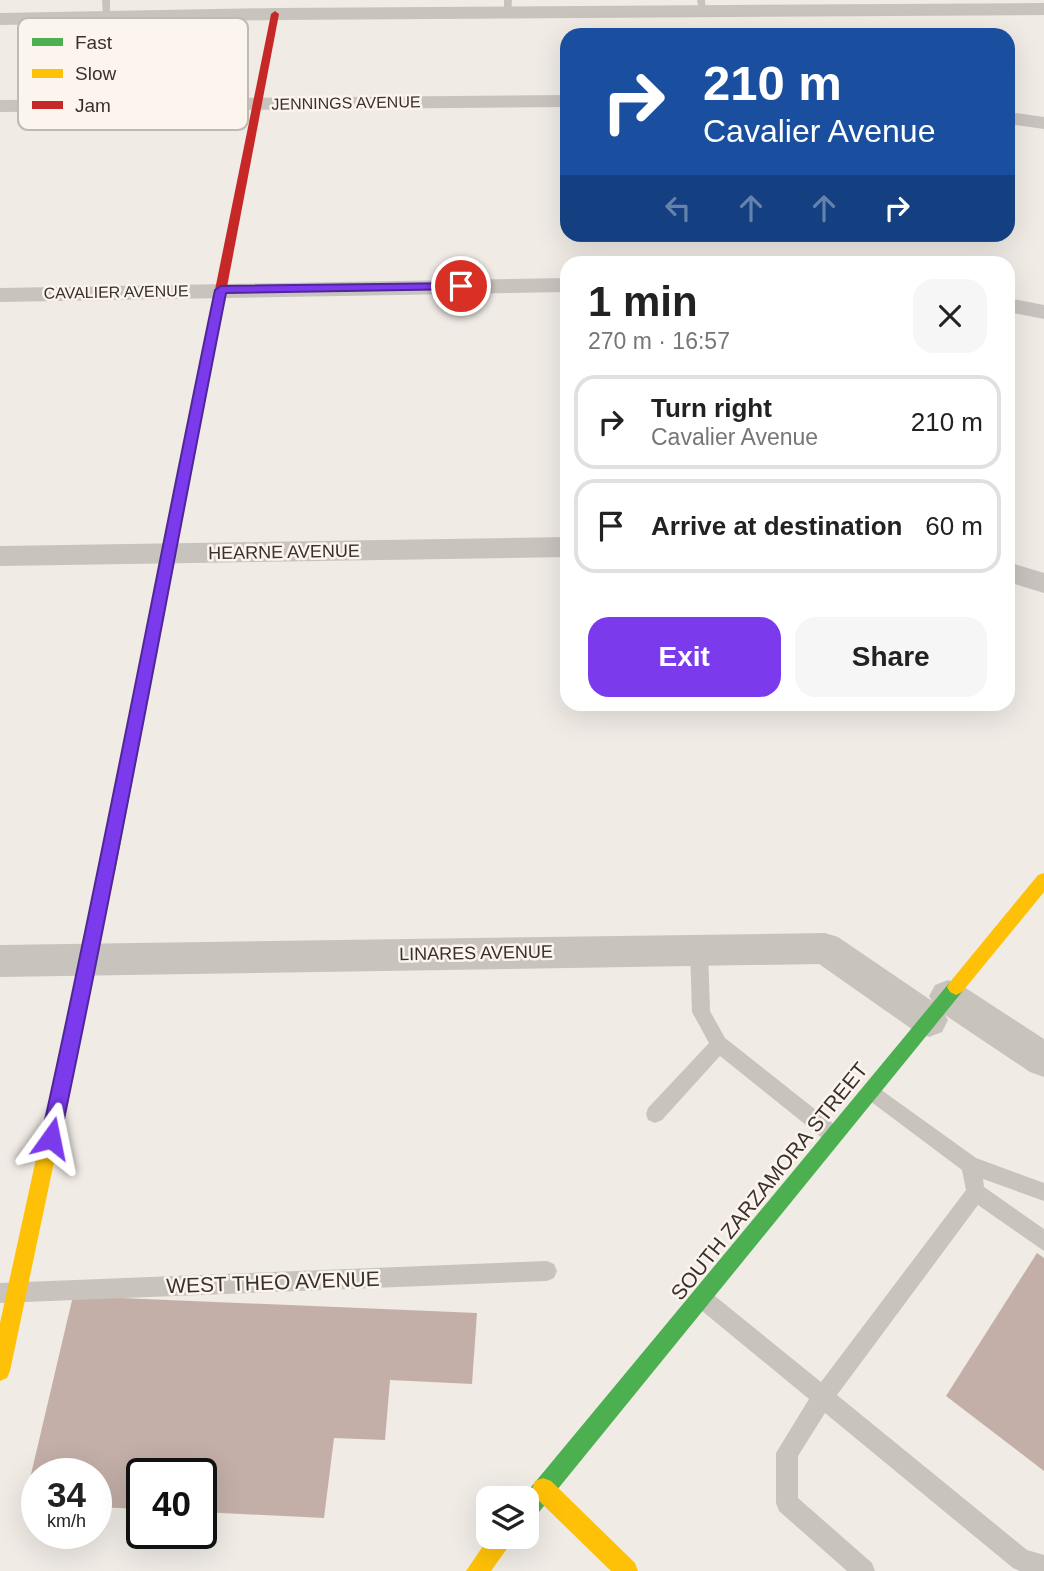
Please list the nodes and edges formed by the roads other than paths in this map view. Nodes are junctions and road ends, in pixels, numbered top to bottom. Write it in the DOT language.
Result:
graph roads {
  1 [pos="508,6"];
  2 [pos="702,6"];
  3 [pos="778,6"];
  4 [pos="106,8"];
  5 [pos="1044,9"];
  6 [pos="275,14"];
  7 [pos="0,19"];
  8 [pos="560,100"];
  9 [pos="248,104"];
  10 [pos="258,104"];
  11 [pos="0,106"];
  12 [pos="18,106"];
  13 [pos="1015,119"];
  14 [pos="1044,123"];
  15 [pos="560,285"];
  16 [pos="221,290"];
  17 [pos="0,295"];
  18 [pos="1015,306"];
  19 [pos="1044,312"];
  20 [pos="560,547"];
  21 [pos="167,554"];
  22 [pos="0,556"];
  23 [pos="1015,574"];
  24 [pos="1044,583"];
  25 [pos="1044,880"];
  26 [pos="699,949"];
  27 [pos="90,958"];
  28 [pos="0,961"];
  29 [pos="938,1008"];
  30 [pos="719,1044"];
  31 [pos="1044,1060"];
  32 [pos="871,1090"];
  33 [pos="655,1114"];
  34 [pos="834,1135"];
  35 [pos="970,1165"];
  36 [pos="976,1192"];
  37 [pos="1044,1192"];
  38 [pos="1044,1241"];
  39 [pos="547,1271"];
  40 [pos="8,1293"];
  41 [pos="701,1298"];
  42 [pos="0,1371"];
  43 [pos="822,1398"];
  44 [pos="543,1489"];
  45 [pos="539,1494"];
  46 [pos="495,1549"];
  47 [pos="1017,1565"];
  48 [pos="1044,1566"];
  49 [pos="477,1571"];
  50 [pos="627,1571"];
  51 [pos="863,1571"];
  1 -- 2 [label="street"];
  1 -- 6 [label="street"];
  2 -- 3 [label="street"];
  3 -- 5 [label="street"];
  4 -- 6 [label="street"];
  4 -- 7 [label="street"];
  6 -- 10 [label="street"];
  8 -- 10 [label="street, JENNINGS AVENUE"];
  9 -- 10 [label="street, JENNINGS AVENUE"];
  10 -- 16 [label="street"];
  11 -- 12 [label="street, JENNINGS AVENUE"];
  13 -- 14 [label="street"];
  15 -- 16 [label="street, CAVALIER AVENUE"];
  16 -- 17 [label="street, CAVALIER AVENUE"];
  16 -- 21 [label="street"];
  18 -- 19 [label="street"];
  20 -- 21 [label="street, HEARNE AVENUE"];
  21 -- 22 [label="street, HEARNE AVENUE"];
  21 -- 27 [label="street"];
  23 -- 24 [label="street"];
  25 -- 29 [label="street, SOUTH ZARZAMORA STREET"];
  26 -- 27 [label="street, LINARES AVENUE"];
  26 -- 29 [label="street, LINARES AVENUE"];
  26 -- 30 [label="lane"];
  27 -- 28 [label="street, LINARES AVENUE"];
  27 -- 40 [label="street"];
  29 -- 31 [label="street, LINARES AVENUE"];
  29 -- 32 [label="street, SOUTH ZARZAMORA STREET"];
  30 -- 33 [label="lane"];
  30 -- 34 [label="lane"];
  32 -- 34 [label="street, SOUTH ZARZAMORA STREET"];
  32 -- 35 [label="lane"];
  34 -- 41 [label="street, SOUTH ZARZAMORA STREET"];
  35 -- 36 [label="lane"];
  35 -- 37 [label="lane"];
  36 -- 38 [label="lane"];
  36 -- 43 [label="lane"];
  39 -- 40 [label="lane, WEST THEO AVENUE"];
  40 -- 42 [label="street"];
  41 -- 43 [label="lane"];
  41 -- 44 [label="street, SOUTH ZARZAMORA STREET"];
  43 -- 47 [label="lane"];
  43 -- 51 [label="lane"];
  44 -- 45 [label="street, SOUTH ZARZAMORA STREET"];
  44 -- 50 [label="street"];
  46 -- 49 [label="street"];
  47 -- 48 [label="lane"];
}
